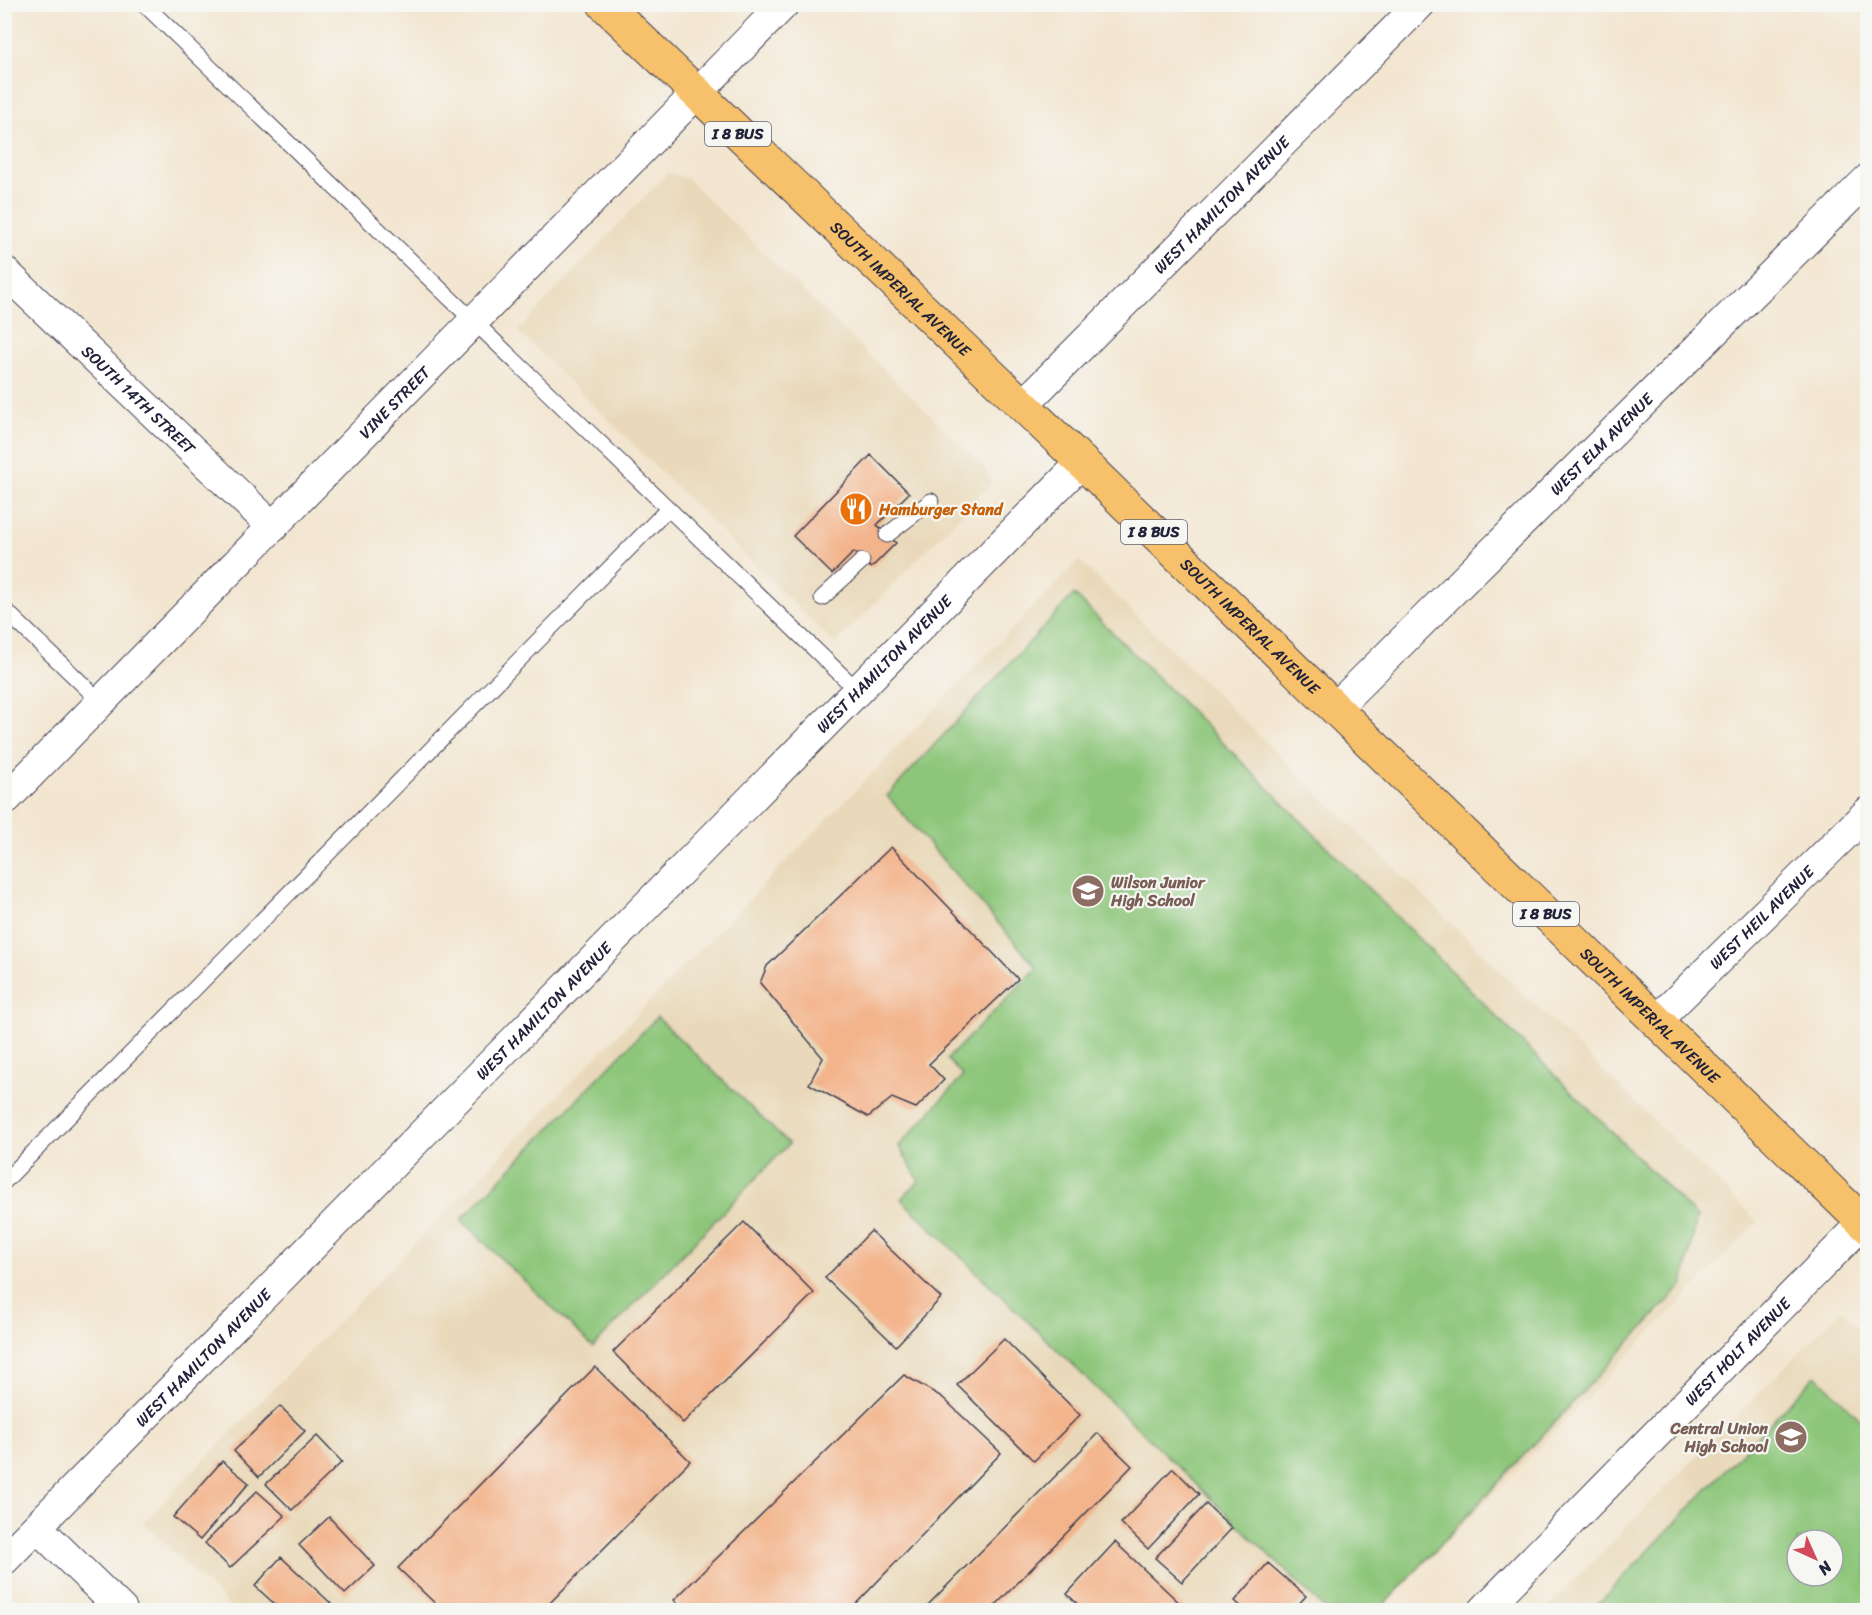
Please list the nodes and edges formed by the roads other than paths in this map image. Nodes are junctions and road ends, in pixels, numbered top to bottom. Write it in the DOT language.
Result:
graph roads {
  1 [pos="144,4"];
  2 [pos="604,4"];
  3 [pos="784,4"];
  4 [pos="1420,4"];
  5 [pos="696,94"];
  6 [pos="1868,178"];
  7 [pos="4,271"];
  8 [pos="474,321"];
  9 [pos="1023,405"];
  10 [pos="1082,462"];
  11 [pos="931,501"];
  12 [pos="668,508"];
  13 [pos="273,527"];
  14 [pos="887,534"];
  15 [pos="862,561"];
  16 [pos="822,598"];
  17 [pos="4,609"];
  18 [pos="858,691"];
  19 [pos="101,702"];
  20 [pos="1335,708"];
  21 [pos="4,801"];
  22 [pos="1868,812"];
  23 [pos="1656,1021"];
  24 [pos="4,1182"];
  25 [pos="1865,1225"];
  26 [pos="37,1527"];
  27 [pos="4,1560"];
  28 [pos="122,1611"];
  29 [pos="1484,1611"];
  1 -- 8 [label="lane"];
  2 -- 5 [label="highway, SOUTH IMPERIAL AVENUE / I 8 BUS"];
  3 -- 5 [label="street, VINE STREET"];
  4 -- 9 [label="street, WEST HAMILTON AVENUE"];
  5 -- 8 [label="street, VINE STREET"];
  5 -- 9 [label="highway, SOUTH IMPERIAL AVENUE / I 8 BUS"];
  6 -- 20 [label="street, WEST ELM AVENUE"];
  7 -- 13 [label="street, SOUTH 14TH STREET"];
  8 -- 12 [label="lane"];
  8 -- 13 [label="street, VINE STREET"];
  9 -- 10 [label="highway, SOUTH IMPERIAL AVENUE / I 8 BUS"];
  10 -- 18 [label="street, WEST HAMILTON AVENUE"];
  10 -- 20 [label="highway, SOUTH IMPERIAL AVENUE / I 8 BUS"];
  11 -- 14 [label="lane"];
  12 -- 18 [label="lane"];
  12 -- 24 [label="lane"];
  13 -- 19 [label="street, VINE STREET"];
  15 -- 16 [label="lane"];
  17 -- 19 [label="lane"];
  18 -- 26 [label="street, WEST HAMILTON AVENUE"];
  19 -- 21 [label="street, VINE STREET"];
  20 -- 23 [label="highway, SOUTH IMPERIAL AVENUE / I 8 BUS"];
  22 -- 23 [label="street, WEST HEIL AVENUE"];
  23 -- 25 [label="highway, SOUTH IMPERIAL AVENUE / I 8 BUS"];
  25 -- 29 [label="street, WEST HOLT AVENUE"];
  26 -- 27 [label="street, WEST HAMILTON AVENUE"];
  26 -- 28 [label="street"];
}
